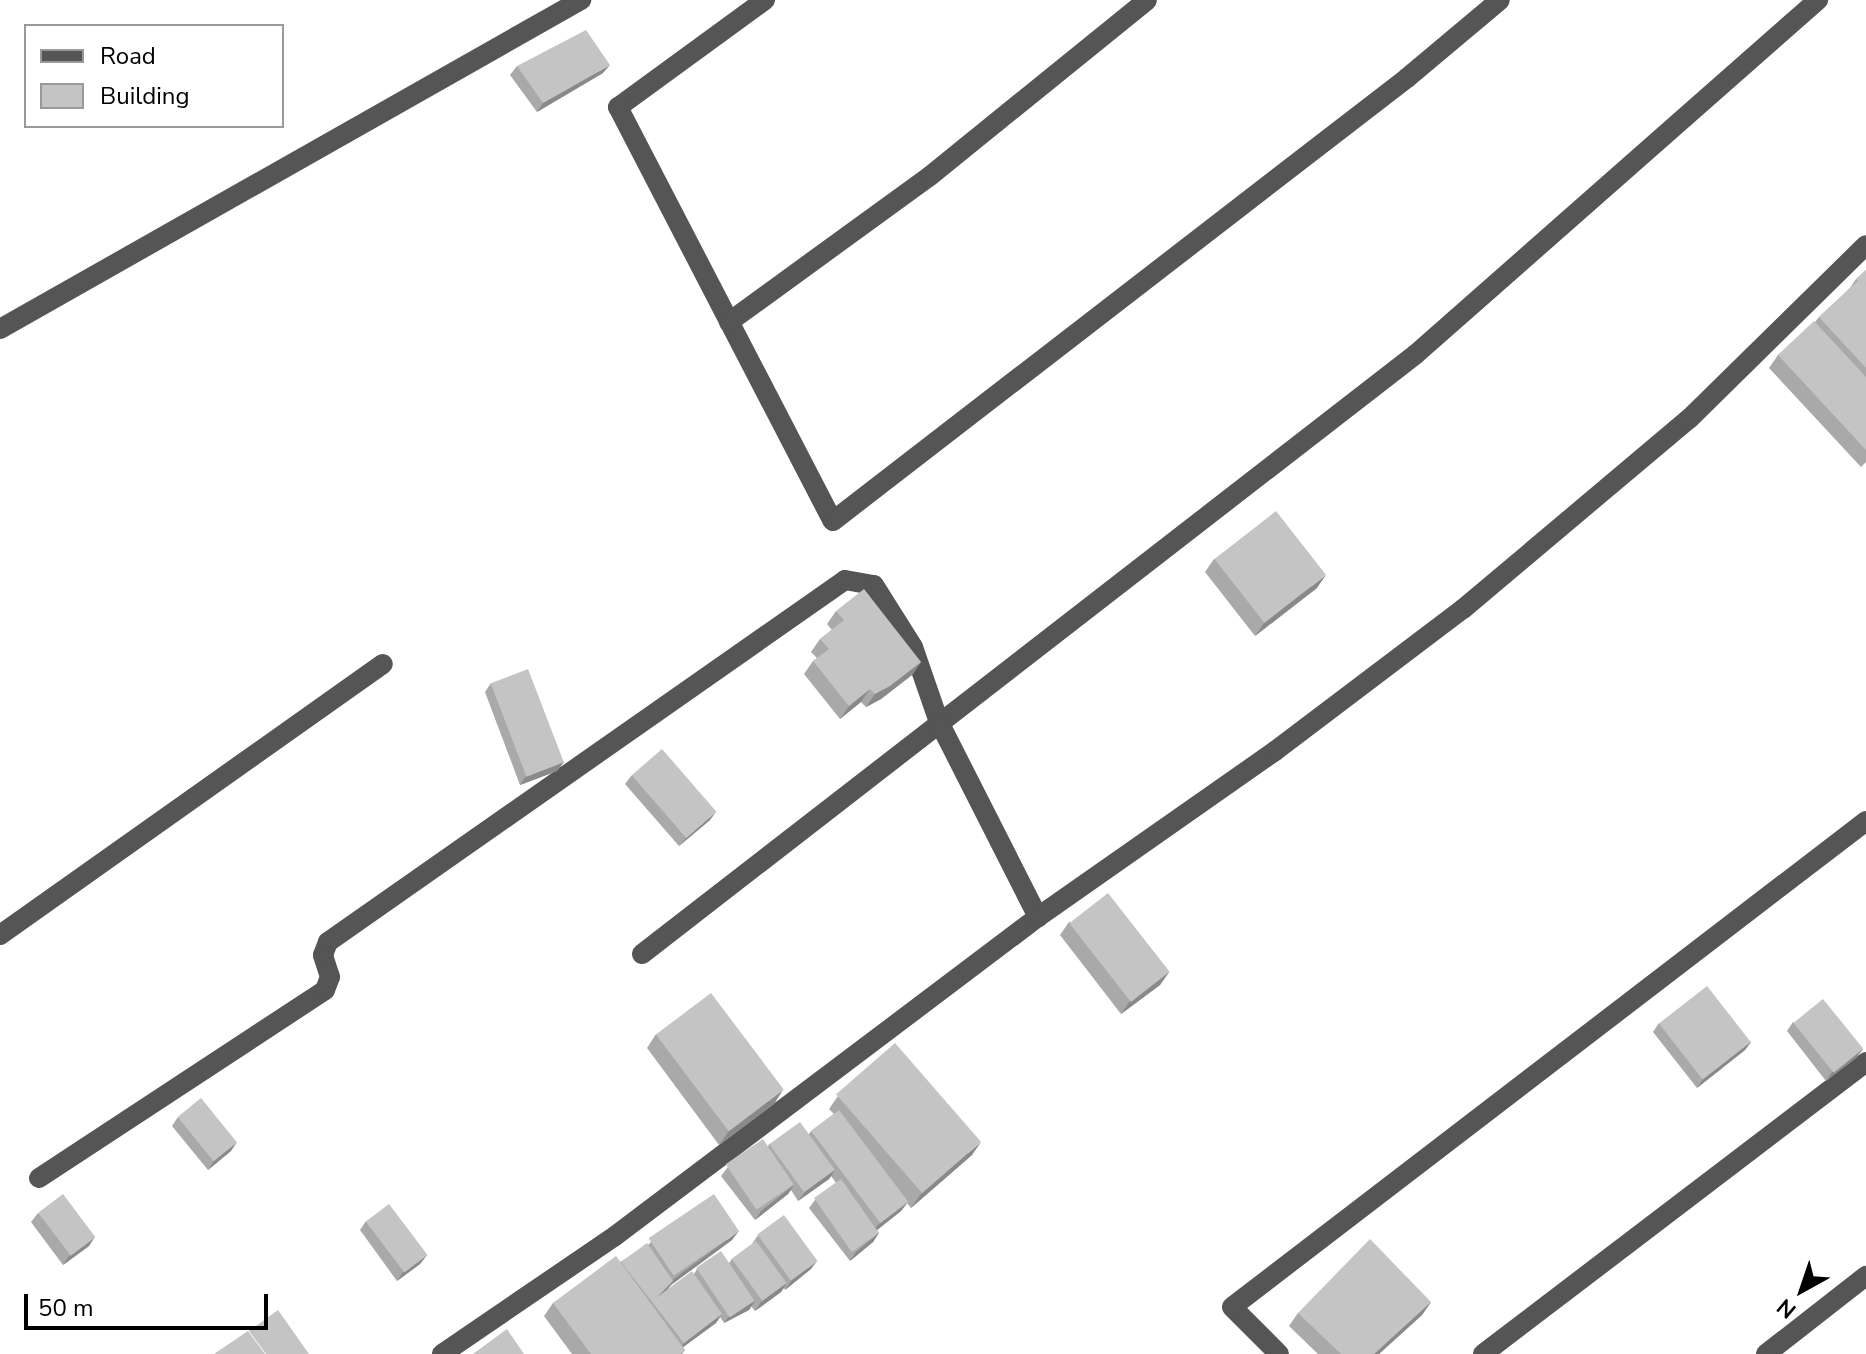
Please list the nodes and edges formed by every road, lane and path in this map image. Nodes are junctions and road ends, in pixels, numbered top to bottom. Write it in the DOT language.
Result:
graph roads {
  1 [pos="581,0"];
  2 [pos="765,0"];
  3 [pos="1147,0"];
  4 [pos="1500,0"];
  5 [pos="1818,0"];
  6 [pos="1866,245"];
  7 [pos="729,322"];
  8 [pos="0,329"];
  9 [pos="383,664"];
  10 [pos="939,722"];
  11 [pos="1866,821"];
  12 [pos="1038,917"];
  13 [pos="0,935"];
  14 [pos="642,954"];
  15 [pos="1866,1062"];
  16 [pos="39,1178"];
  17 [pos="1866,1276"];
  18 [pos="442,1354"];
  19 [pos="1279,1354"];
  20 [pos="1483,1354"];
  21 [pos="1766,1354"];
  1 -- 8 [label="street"];
  2 -- 7 [label="street"];
  3 -- 7 [label="street"];
  4 -- 7 [label="street"];
  5 -- 10 [label="street"];
  6 -- 12 [label="street"];
  9 -- 13 [label="street"];
  10 -- 12 [label="street"];
  10 -- 14 [label="street"];
  10 -- 16 [label="street"];
  11 -- 19 [label="street"];
  12 -- 18 [label="street"];
  15 -- 20 [label="street"];
  17 -- 21 [label="street"];
}
